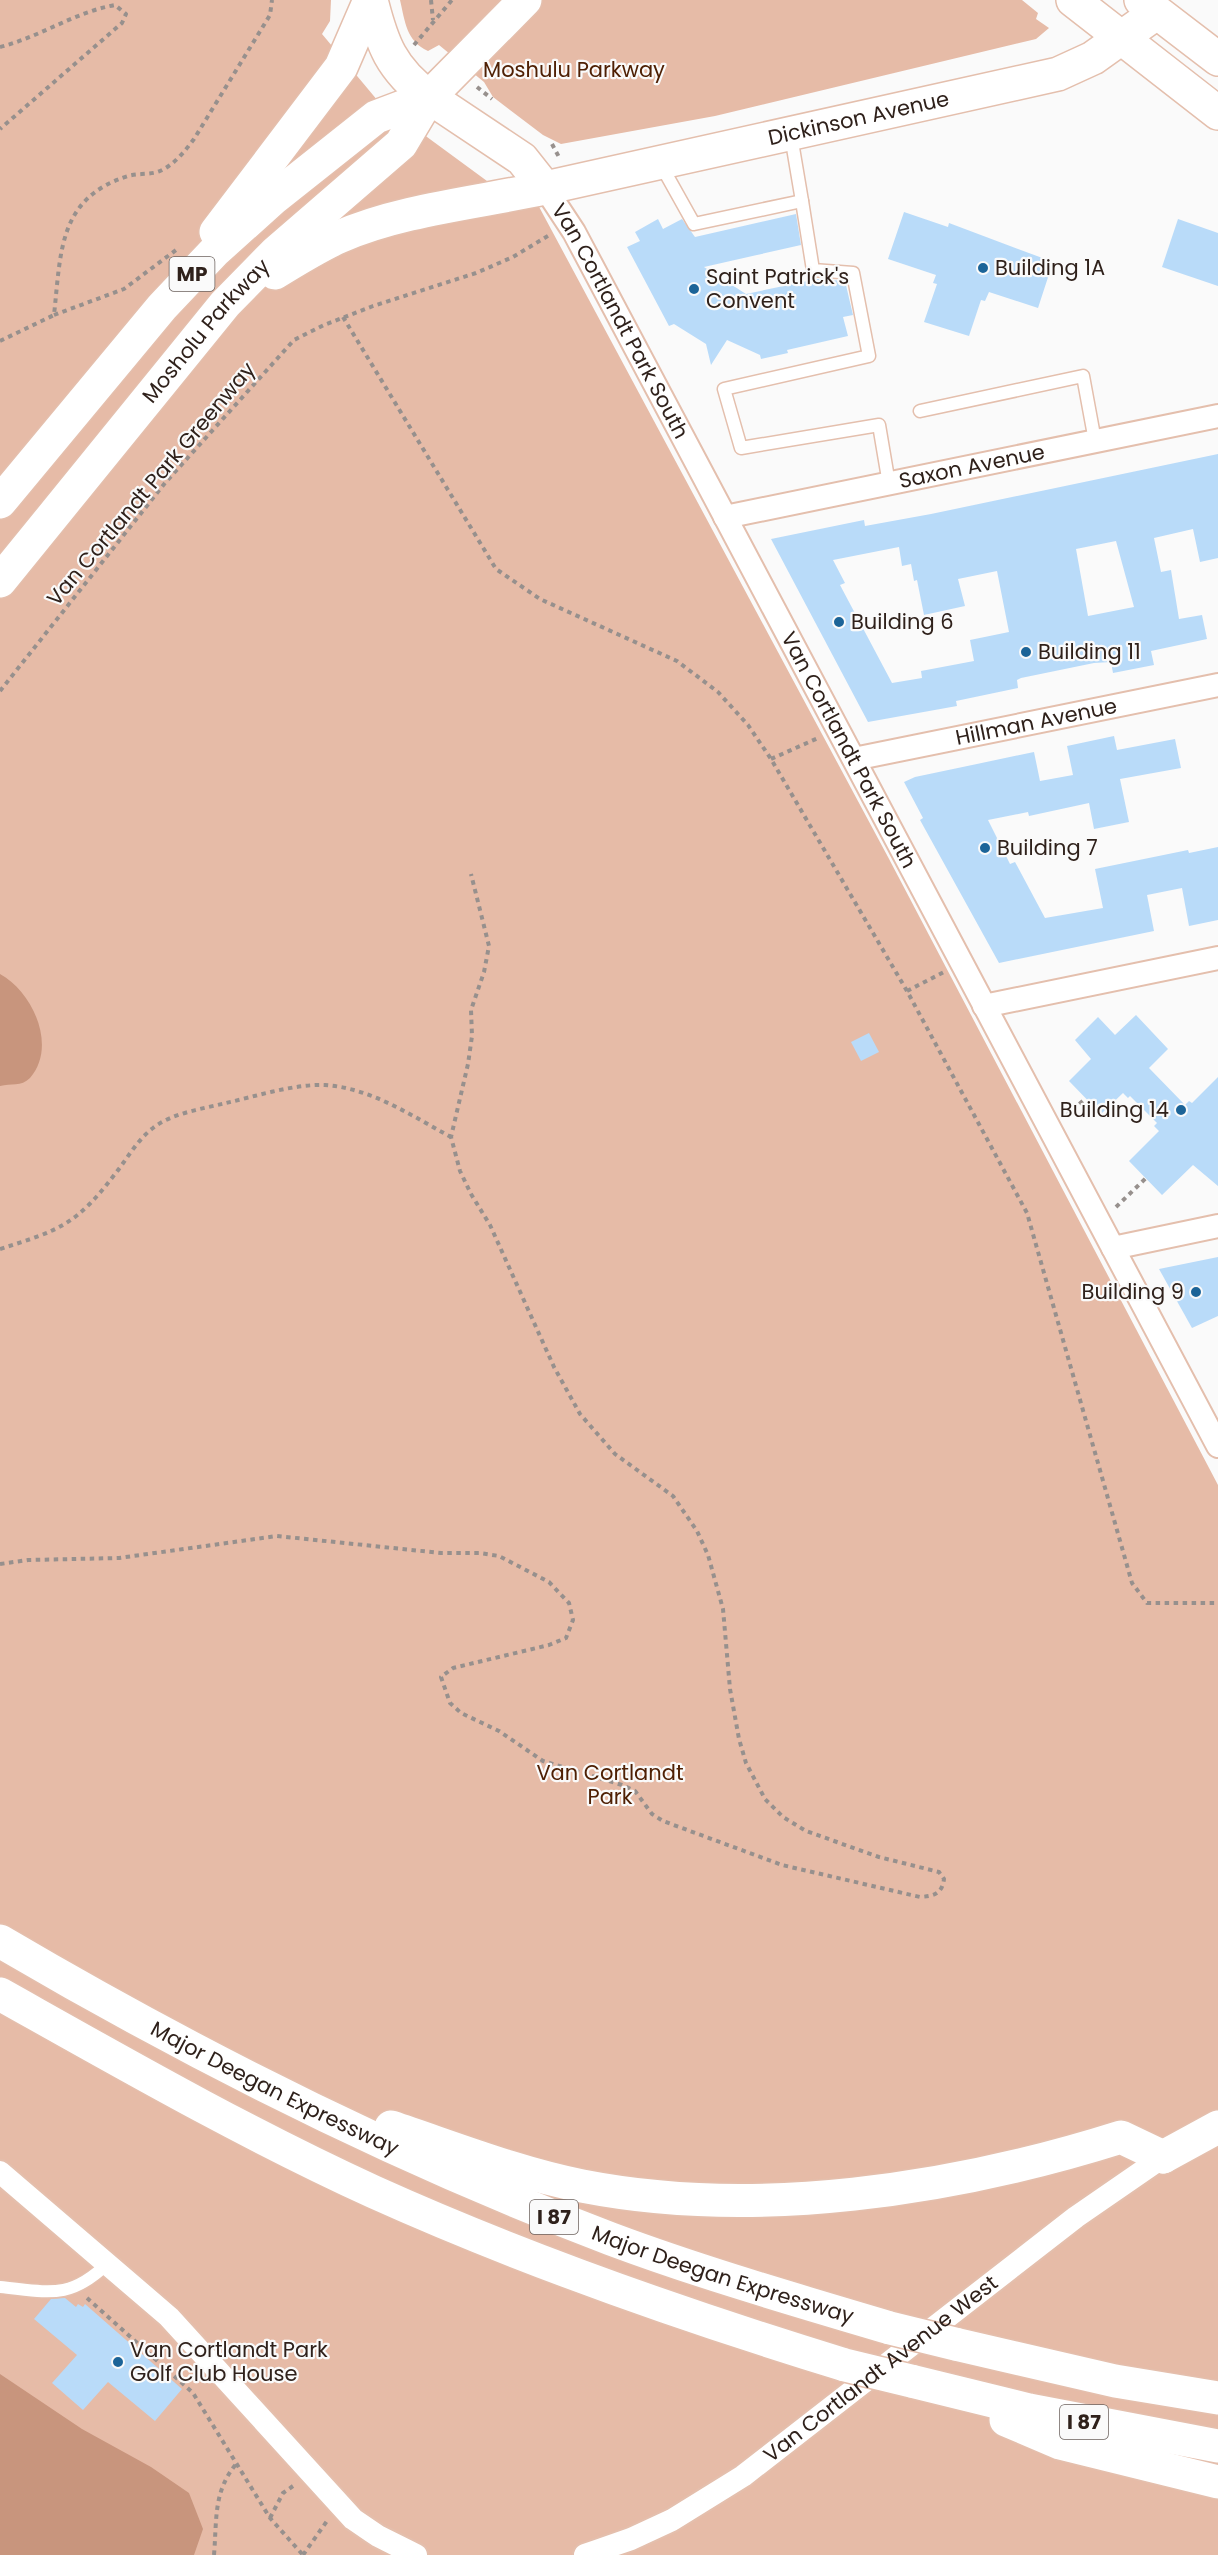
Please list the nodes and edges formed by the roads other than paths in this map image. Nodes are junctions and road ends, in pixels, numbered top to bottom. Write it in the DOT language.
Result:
graph roads {
  1 [pos="370,0"];
  2 [pos="1073,0"];
  3 [pos="524,2"];
  4 [pos="1149,6"];
  5 [pos="1121,39"];
  6 [pos="1218,59"];
  7 [pos="429,97"];
  8 [pos="1218,113"];
  9 [pos="790,135"];
  10 [pos="659,163"];
  11 [pos="545,188"];
  12 [pos="802,201"];
  13 [pos="191,276"];
  14 [pos="225,304"];
  15 [pos="920,411"];
  16 [pos="1218,416"];
  17 [pos="1095,441"];
  18 [pos="889,484"];
  19 [pos="0,502"];
  20 [pos="725,517"];
  21 [pos="0,581"];
  22 [pos="1218,685"];
  23 [pos="854,759"];
  24 [pos="1218,958"];
  25 [pos="984,1006"];
  26 [pos="1218,1227"];
  27 [pos="1113,1248"];
  28 [pos="1218,1446"];
  29 [pos="0,1941"];
  30 [pos="0,1994"];
  31 [pos="244,2078"];
  32 [pos="1218,2127"];
  33 [pos="1163,2157"];
  34 [pos="0,2172"];
  35 [pos="108,2263"];
  36 [pos="0,2287"];
  37 [pos="951,2392"];
  38 [pos="1218,2398"];
  39 [pos="1218,2446"];
  40 [pos="1218,2482"];
  41 [pos="416,2555"];
  42 [pos="585,2555"];
  1 -- 7 [label="main road, Van Cortlandt Park South"];
  1 -- 13 [label="main road"];
  2 -- 5 [label="main road"];
  3 -- 7 [label="main road, Mosholu Parkway / MP"];
  4 -- 5 [label="main road, Dickinson Avenue"];
  4 -- 6 [label="main road"];
  5 -- 8 [label="main road"];
  5 -- 9 [label="main road, Dickinson Avenue"];
  7 -- 11 [label="main road, Van Cortlandt Park South"];
  7 -- 13 [label="main road, Mosholu Parkway / MP"];
  7 -- 14 [label="main road, Mosholu Parkway / MP"];
  9 -- 10 [label="main road, Dickinson Avenue"];
  9 -- 12 [label="lane"];
  10 -- 11 [label="main road, Dickinson Avenue"];
  10 -- 12 [label="lane"];
  11 -- 14 [label="main road, Dickinson Avenue"];
  11 -- 20 [label="street, Van Cortlandt Park South"];
  12 -- 18 [label="lane"];
  13 -- 19 [label="main road, Mosholu Parkway / MP"];
  14 -- 21 [label="main road, Mosholu Parkway / MP"];
  15 -- 17 [label="lane"];
  16 -- 17 [label="street, Saxon Avenue"];
  17 -- 18 [label="street, Saxon Avenue"];
  18 -- 20 [label="street, Saxon Avenue"];
  20 -- 23 [label="street, Van Cortlandt Park South"];
  22 -- 23 [label="street, Hillman Avenue"];
  23 -- 25 [label="street, Van Cortlandt Park South"];
  24 -- 25 [label="street"];
  25 -- 27 [label="street, Van Cortlandt Park South"];
  26 -- 27 [label="street"];
  27 -- 28 [label="street, Van Cortlandt Park South"];
  29 -- 31 [label="main road, Major Deegan Expressway / I 87"];
  30 -- 37 [label="main road, I 87, bridge"];
  31 -- 33 [label="main road"];
  31 -- 38 [label="main road, Major Deegan Expressway / I 87, bridge"];
  32 -- 33 [label="main road"];
  33 -- 42 [label="street, Van Cortlandt Avenue West"];
  34 -- 35 [label="street"];
  35 -- 36 [label="lane"];
  35 -- 41 [label="street"];
  37 -- 39 [label="main road, I 87"];
  37 -- 40 [label="main road"];
}
